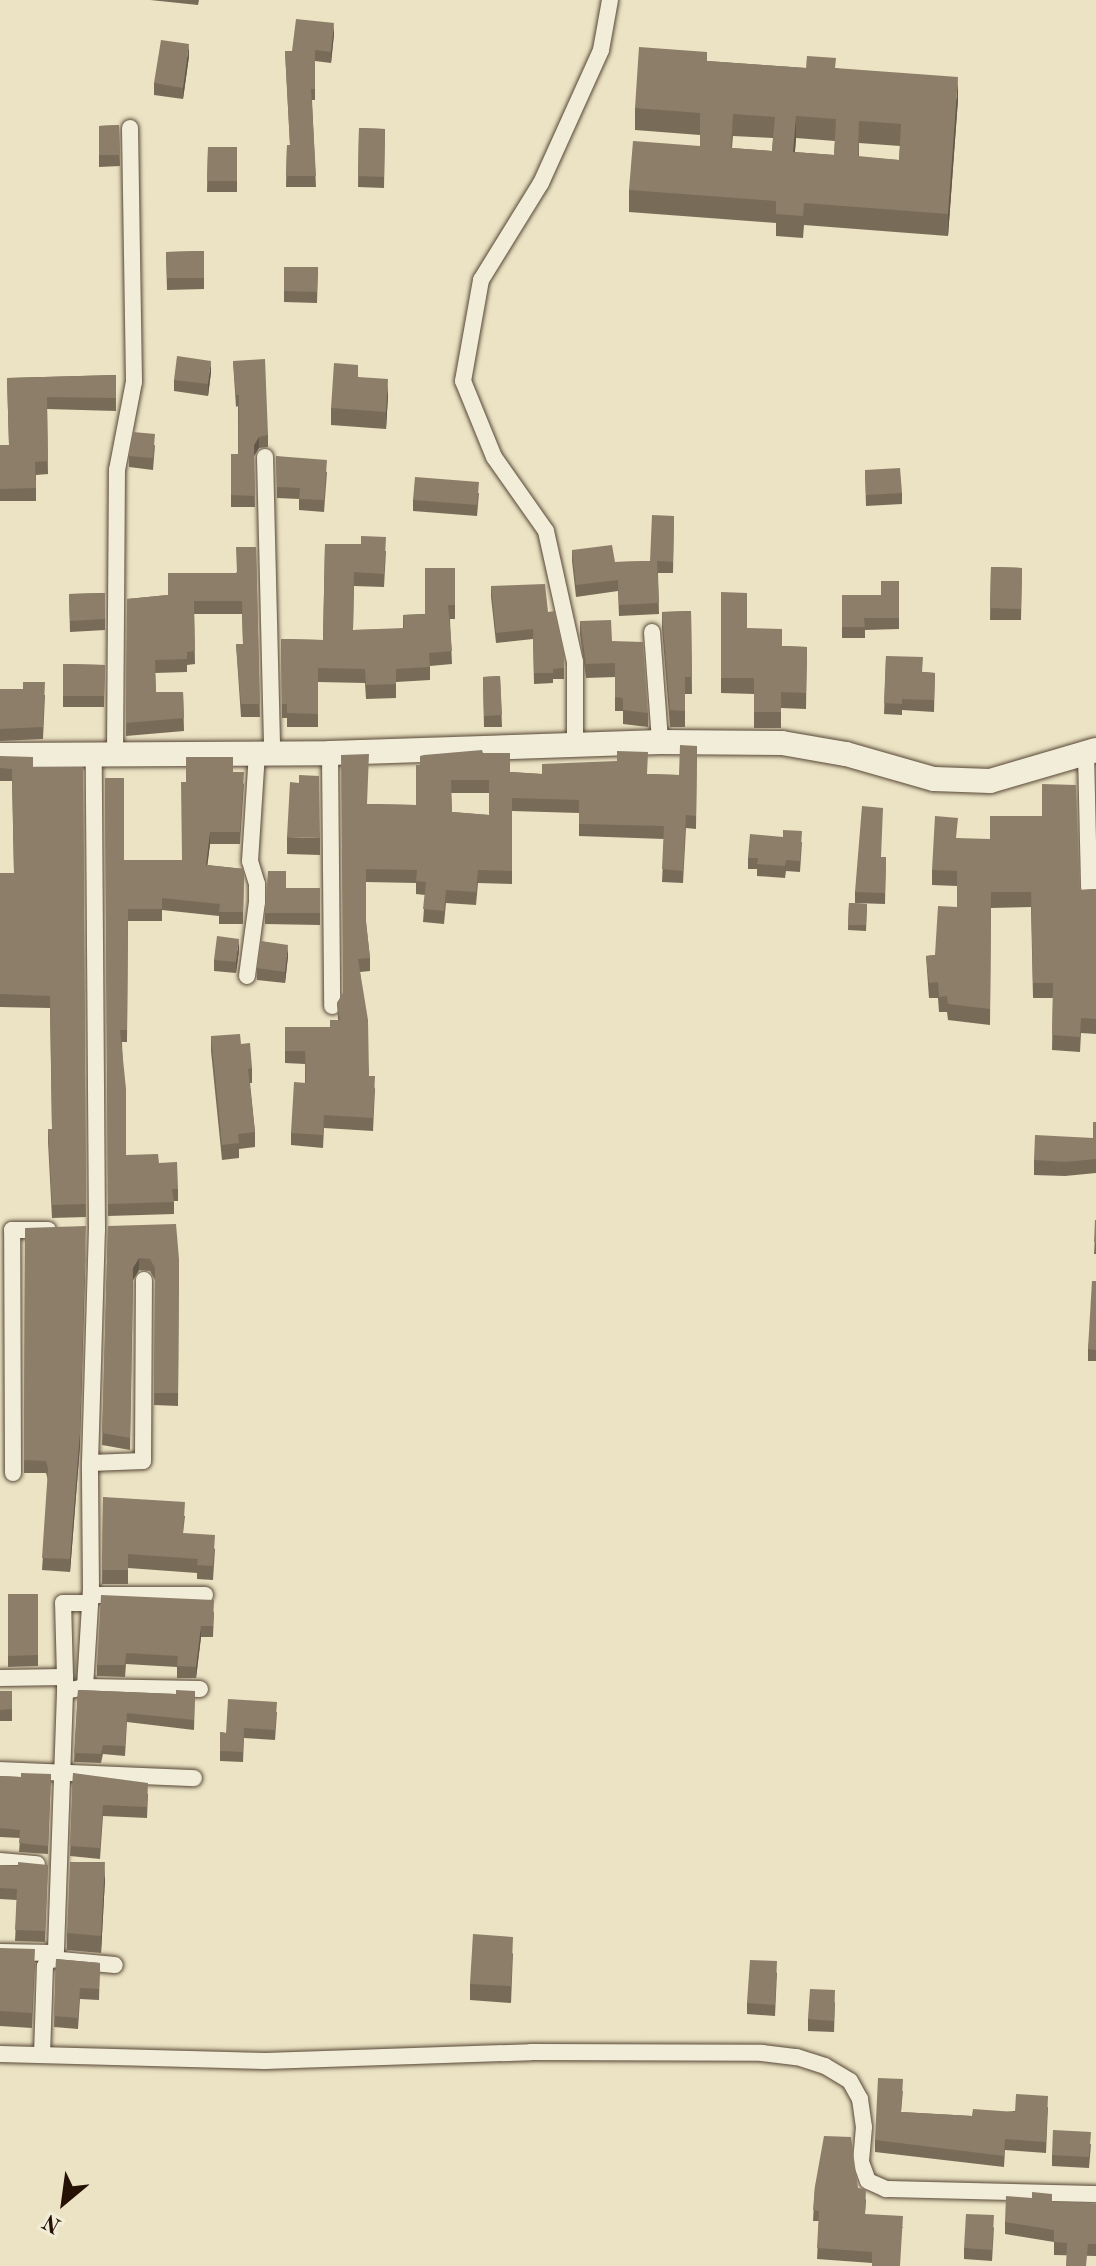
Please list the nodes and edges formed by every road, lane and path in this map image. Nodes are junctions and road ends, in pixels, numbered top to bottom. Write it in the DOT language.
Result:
graph roads {
  1 [pos="610,0"];
  2 [pos="130,128"];
  3 [pos="265,457"];
  4 [pos="652,632"];
  5 [pos="660,742"];
  6 [pos="575,744"];
  7 [pos="1091,752"];
  8 [pos="265,753"];
  9 [pos="330,753"];
  10 [pos="104,754"];
  11 [pos="0,755"];
  12 [pos="1089,887"];
  13 [pos="247,976"];
  14 [pos="332,1006"];
  15 [pos="90,1230"];
  16 [pos="144,1280"];
  17 [pos="90,1463"];
  18 [pos="13,1473"];
  19 [pos="205,1595"];
  20 [pos="90,1599"];
  21 [pos="0,1678"];
  22 [pos="65,1684"];
  23 [pos="85,1687"];
  24 [pos="200,1689"];
  25 [pos="0,1770"];
  26 [pos="62,1772"];
  27 [pos="194,1778"];
  28 [pos="0,1861"];
  29 [pos="65,1867"];
  30 [pos="0,1952"];
  31 [pos="52,1956"];
  32 [pos="115,1965"];
  33 [pos="0,2054"];
  34 [pos="42,2055"];
  35 [pos="1096,2194"];
  1 -- 6 [label="street"];
  2 -- 10 [label="street"];
  3 -- 8 [label="street"];
  4 -- 5 [label="street"];
  5 -- 6 [label="street"];
  5 -- 7 [label="street"];
  6 -- 9 [label="street"];
  7 -- 12 [label="street"];
  8 -- 9 [label="street"];
  8 -- 10 [label="street"];
  8 -- 13 [label="street"];
  9 -- 14 [label="street"];
  10 -- 11 [label="street"];
  10 -- 15 [label="street"];
  15 -- 17 [label="street"];
  15 -- 18 [label="street"];
  16 -- 17 [label="street"];
  17 -- 20 [label="street"];
  19 -- 20 [label="street"];
  20 -- 22 [label="street"];
  20 -- 23 [label="street"];
  21 -- 22 [label="street"];
  22 -- 23 [label="street"];
  22 -- 26 [label="street"];
  23 -- 24 [label="street"];
  25 -- 26 [label="street"];
  26 -- 27 [label="street"];
  26 -- 29 [label="street"];
  28 -- 29 [label="street"];
  29 -- 31 [label="street"];
  30 -- 31 [label="street"];
  31 -- 32 [label="street"];
  31 -- 34 [label="street"];
  33 -- 34 [label="street"];
  34 -- 35 [label="street"];
}
